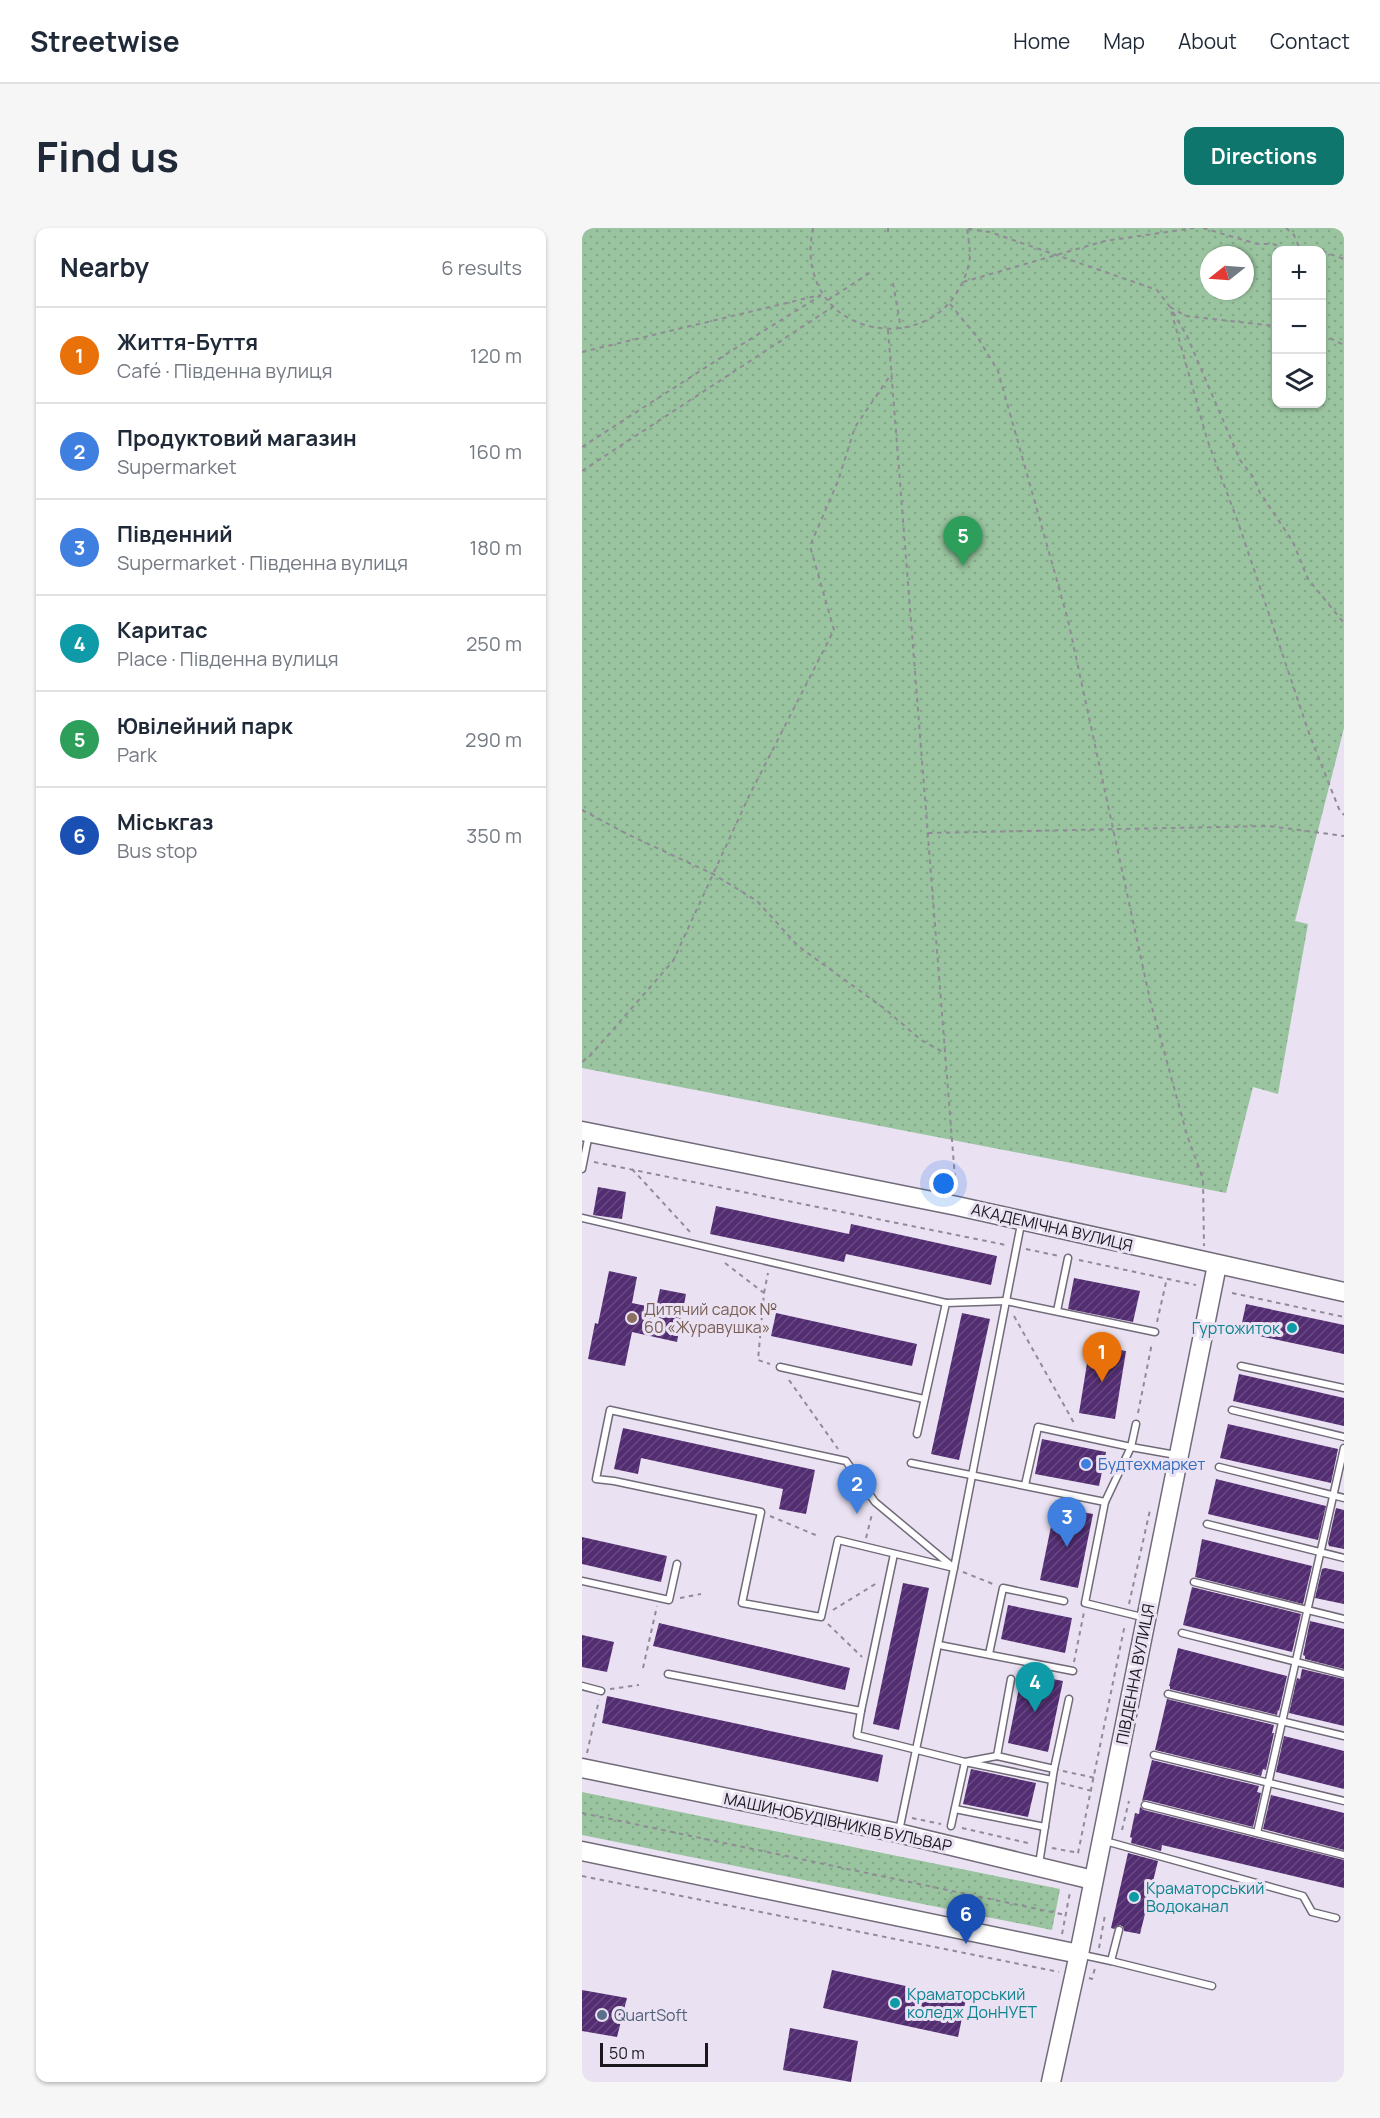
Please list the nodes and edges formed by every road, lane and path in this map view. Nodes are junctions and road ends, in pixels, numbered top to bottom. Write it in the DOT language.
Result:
graph roads {
  1 [pos="813,228"];
  2 [pos="967,228"];
  3 [pos="1194,228"];
  4 [pos="1203,228"];
  5 [pos="1286,228"];
  6 [pos="1278,246"];
  7 [pos="1299,246"];
  8 [pos="1326,253"];
  9 [pos="1059,256"];
  10 [pos="1344,258"];
  11 [pos="871,272"];
  12 [pos="963,282"];
  13 [pos="893,283"];
  14 [pos="823,294"];
  15 [pos="828,300"];
  16 [pos="950,303"];
  17 [pos="834,306"];
  18 [pos="1170,307"];
  19 [pos="1272,326"];
  20 [pos="901,329"];
  21 [pos="888,330"];
  22 [pos="1326,336"];
  23 [pos="1344,345"];
  24 [pos="582,352"];
  25 [pos="892,373"];
  26 [pos="582,447"];
  27 [pos="582,471"];
  28 [pos="1344,623"];
  29 [pos="582,810"];
  30 [pos="1344,815"];
  31 [pos="1114,830"];
  32 [pos="927,833"];
  33 [pos="1344,836"];
  34 [pos="713,874"];
  35 [pos="945,1053"];
  36 [pos="582,1062"];
  37 [pos="586,1132"];
  38 [pos="584,1160"];
  39 [pos="582,1169"];
  40 [pos="632,1169"];
  41 [pos="957,1206"];
  42 [pos="582,1218"];
  43 [pos="1021,1220"];
  44 [pos="705,1247"];
  45 [pos="1017,1247"];
  46 [pos="1068,1257"];
  47 [pos="771,1262"];
  48 [pos="1210,1263"];
  49 [pos="1167,1278"];
  50 [pos="1199,1285"];
  51 [pos="1344,1292"];
  52 [pos="764,1293"];
  53 [pos="1232,1293"];
  54 [pos="1006,1301"];
  55 [pos="946,1303"];
  56 [pos="1057,1311"];
  57 [pos="1344,1317"];
  58 [pos="1155,1332"];
  59 [pos="1241,1366"];
  60 [pos="780,1367"];
  61 [pos="1344,1388"];
  62 [pos="924,1399"];
  63 [pos="1232,1410"];
  64 [pos="1136,1424"];
  65 [pos="917,1434"];
  66 [pos="1081,1436"];
  67 [pos="1344,1437"];
  68 [pos="1131,1447"];
  69 [pos="1344,1449"];
  70 [pos="1179,1456"];
  71 [pos="846,1461"];
  72 [pos="911,1462"];
  73 [pos="1219,1467"];
  74 [pos="973,1474"];
  75 [pos="1025,1485"];
  76 [pos="1333,1496"];
  77 [pos="1344,1498"];
  78 [pos="875,1502"];
  79 [pos="1105,1502"];
  80 [pos="1150,1510"];
  81 [pos="761,1512"];
  82 [pos="1207,1524"];
  83 [pos="818,1536"];
  84 [pos="865,1547"];
  85 [pos="1321,1552"];
  86 [pos="894,1554"];
  87 [pos="1344,1558"];
  88 [pos="677,1564"];
  89 [pos="954,1568"];
  90 [pos="889,1575"];
  91 [pos="582,1581"];
  92 [pos="1194,1582"];
  93 [pos="1003,1588"];
  94 [pos="701,1594"];
  95 [pos="658,1598"];
  96 [pos="669,1600"];
  97 [pos="1064,1601"];
  98 [pos="1085,1603"];
  99 [pos="1308,1610"];
  100 [pos="1127,1613"];
  101 [pos="821,1617"];
  102 [pos="1146,1618"];
  103 [pos="1344,1619"];
  104 [pos="1182,1633"];
  105 [pos="939,1645"];
  106 [pos="988,1654"];
  107 [pos="1296,1662"];
  108 [pos="870,1666"];
  109 [pos="643,1668"];
  110 [pos="1073,1671"];
  111 [pos="668,1674"];
  112 [pos="1344,1674"];
  113 [pos="1011,1679"];
  114 [pos="639,1685"];
  115 [pos="582,1686"];
  116 [pos="602,1691"];
  117 [pos="1168,1694"];
  118 [pos="1069,1699"];
  119 [pos="861,1711"];
  120 [pos="1283,1721"];
  121 [pos="1344,1736"];
  122 [pos="916,1750"];
  123 [pos="1154,1755"];
  124 [pos="997,1756"];
  125 [pos="965,1762"];
  126 [pos="583,1768"];
  127 [pos="1054,1769"];
  128 [pos="1094,1778"];
  129 [pos="1052,1780"];
  130 [pos="1113,1782"];
  131 [pos="1268,1783"];
  132 [pos="1091,1791"];
  133 [pos="1344,1801"];
  134 [pos="1144,1805"];
  135 [pos="955,1809"];
  136 [pos="582,1813"];
  137 [pos="900,1824"];
  138 [pos="951,1826"];
  139 [pos="1045,1827"];
  140 [pos="1257,1833"];
  141 [pos="1101,1840"];
  142 [pos="1042,1846"];
  143 [pos="582,1851"];
  144 [pos="1078,1852"];
  145 [pos="1084,1854"];
  146 [pos="1344,1855"];
  147 [pos="1038,1867"];
  148 [pos="582,1876"];
  149 [pos="1093,1880"];
  150 [pos="1071,1890"];
  151 [pos="1066,1915"];
  152 [pos="1336,1918"];
  153 [pos="1119,1930"];
  154 [pos="1062,1936"];
  155 [pos="1079,1954"];
  156 [pos="1111,1961"];
  157 [pos="1065,1973"];
  158 [pos="1212,1986"];
  159 [pos="1051,2082"];
  1 -- 14 [label="path"];
  2 -- 9 [label="path"];
  2 -- 12 [label="path"];
  3 -- 9 [label="path"];
  4 -- 6 [label="path"];
  5 -- 7 [label="path"];
  8 -- 10 [label="path"];
  9 -- 12 [label="path"];
  9 -- 18 [label="path"];
  11 -- 15 [label="path"];
  12 -- 16 [label="path"];
  13 -- 20 [label="path"];
  14 -- 15 [label="path"];
  14 -- 24 [label="path"];
  14 -- 26 [label="path"];
  15 -- 17 [label="path"];
  16 -- 20 [label="path"];
  16 -- 31 [label="path"];
  17 -- 21 [label="path"];
  17 -- 27 [label="path"];
  18 -- 19 [label="path"];
  18 -- 28 [label="path"];
  18 -- 30 [label="path"];
  20 -- 21 [label="path"];
  21 -- 25 [label="path"];
  22 -- 23 [label="path"];
  25 -- 32 [label="path"];
  25 -- 34 [label="path"];
  29 -- 34 [label="path"];
  31 -- 32 [label="path"];
  31 -- 33 [label="path"];
  31 -- 48 [label="path"];
  32 -- 35 [label="path"];
  34 -- 35 [label="path"];
  34 -- 36 [label="path"];
  35 -- 41 [label="path"];
  37 -- 38 [label="lane"];
  37 -- 41 [label="street, АКАДЕМІЧНА ВУЛИЦЯ"];
  38 -- 39 [label="lane"];
  38 -- 40 [label="path"];
  40 -- 44 [label="path"];
  40 -- 45 [label="path"];
  41 -- 43 [label="street, АКАДЕМІЧНА ВУЛИЦЯ"];
  42 -- 44 [label="lane"];
  43 -- 45 [label="lane"];
  43 -- 48 [label="street, АКАДЕМІЧНА ВУЛИЦЯ"];
  44 -- 47 [label="lane"];
  44 -- 52 [label="path"];
  45 -- 46 [label="path"];
  45 -- 54 [label="lane"];
  46 -- 49 [label="path"];
  46 -- 56 [label="lane"];
  47 -- 52 [label="path"];
  47 -- 55 [label="lane"];
  48 -- 51 [label="street, АКАДЕМІЧНА ВУЛИЦЯ"];
  48 -- 70 [label="street, ПІВДЕННА ВУЛИЦЯ"];
  49 -- 50 [label="path"];
  49 -- 58 [label="path"];
  52 -- 60 [label="path"];
  53 -- 57 [label="path"];
  54 -- 55 [label="lane"];
  54 -- 56 [label="lane"];
  54 -- 66 [label="path"];
  54 -- 74 [label="lane"];
  55 -- 62 [label="lane"];
  56 -- 58 [label="lane"];
  58 -- 64 [label="path"];
  59 -- 61 [label="lane"];
  60 -- 62 [label="lane"];
  60 -- 71 [label="path"];
  62 -- 65 [label="lane"];
  63 -- 67 [label="lane"];
  64 -- 68 [label="lane"];
  66 -- 68 [label="lane"];
  66 -- 75 [label="lane"];
  68 -- 70 [label="lane"];
  68 -- 79 [label="lane"];
  69 -- 76 [label="lane"];
  70 -- 102 [label="street, ПІВДЕННА ВУЛИЦЯ"];
  71 -- 78 [label="lane"];
  71 -- 81 [label="lane"];
  72 -- 74 [label="lane"];
  73 -- 76 [label="lane"];
  74 -- 75 [label="lane"];
  74 -- 89 [label="lane"];
  75 -- 79 [label="lane"];
  76 -- 77 [label="lane"];
  76 -- 85 [label="lane"];
  78 -- 84 [label="path"];
  78 -- 89 [label="lane"];
  79 -- 98 [label="lane"];
  80 -- 100 [label="path"];
  81 -- 83 [label="path"];
  81 -- 101 [label="lane"];
  82 -- 85 [label="lane"];
  84 -- 86 [label="lane"];
  84 -- 101 [label="lane"];
  85 -- 87 [label="lane"];
  85 -- 99 [label="lane"];
  86 -- 89 [label="lane"];
  86 -- 90 [label="lane"];
  88 -- 96 [label="lane"];
  89 -- 93 [label="path"];
  89 -- 105 [label="lane"];
  90 -- 101 [label="path"];
  90 -- 108 [label="lane"];
  91 -- 95 [label="lane"];
  92 -- 99 [label="lane"];
  93 -- 97 [label="lane"];
  93 -- 106 [label="lane"];
  94 -- 96 [label="path"];
  95 -- 96 [label="lane"];
  95 -- 109 [label="path"];
  98 -- 100 [label="lane"];
  98 -- 110 [label="path"];
  99 -- 103 [label="lane"];
  99 -- 107 [label="lane"];
  100 -- 102 [label="lane"];
  100 -- 128 [label="path"];
  101 -- 108 [label="path"];
  102 -- 130 [label="street, ПІВДЕННА ВУЛИЦЯ"];
  104 -- 107 [label="lane"];
  105 -- 106 [label="lane"];
  105 -- 122 [label="lane"];
  106 -- 110 [label="lane"];
  107 -- 112 [label="lane"];
  107 -- 120 [label="lane"];
  108 -- 119 [label="lane"];
  111 -- 119 [label="lane"];
  113 -- 124 [label="lane"];
  114 -- 116 [label="path"];
  115 -- 116 [label="lane"];
  116 -- 126 [label="path"];
  117 -- 120 [label="lane"];
  118 -- 127 [label="lane"];
  119 -- 122 [label="lane"];
  120 -- 121 [label="lane"];
  120 -- 131 [label="lane"];
  122 -- 125 [label="lane"];
  122 -- 137 [label="lane"];
  123 -- 131 [label="lane"];
  124 -- 125 [label="lane"];
  124 -- 127 [label="lane"];
  125 -- 129 [label="lane"];
  125 -- 135 [label="lane"];
  126 -- 137 [label="street, МАШИНОБУДІВНИКІВ БУЛЬВАР"];
  127 -- 128 [label="path"];
  127 -- 129 [label="lane"];
  128 -- 130 [label="path"];
  128 -- 132 [label="path"];
  129 -- 132 [label="path"];
  129 -- 139 [label="lane"];
  130 -- 141 [label="street, ПІВДЕННА ВУЛИЦЯ"];
  131 -- 133 [label="lane"];
  131 -- 140 [label="lane"];
  132 -- 144 [label="path"];
  134 -- 140 [label="lane"];
  135 -- 138 [label="lane"];
  135 -- 139 [label="lane"];
  136 -- 151 [label="path"];
  137 -- 138 [label="path"];
  137 -- 147 [label="street, МАШИНОБУДІВНИКІВ БУЛЬВАР"];
  138 -- 142 [label="path"];
  139 -- 142 [label="lane"];
  140 -- 146 [label="lane"];
  141 -- 149 [label="street, ПІВДЕННА ВУЛИЦЯ"];
  141 -- 152 [label="lane"];
  142 -- 144 [label="path"];
  142 -- 147 [label="lane"];
  143 -- 155 [label="street"];
  144 -- 145 [label="path"];
  147 -- 149 [label="street, МАШИНОБУДІВНИКІВ БУЛЬВАР"];
  148 -- 157 [label="path"];
  149 -- 155 [label="street, ПІВДЕННА ВУЛИЦЯ"];
  150 -- 151 [label="path"];
  151 -- 154 [label="path"];
  153 -- 156 [label="lane"];
  155 -- 156 [label="lane"];
  155 -- 159 [label="street, ПІВДЕННА ВУЛИЦЯ"];
  156 -- 158 [label="lane"];
}
